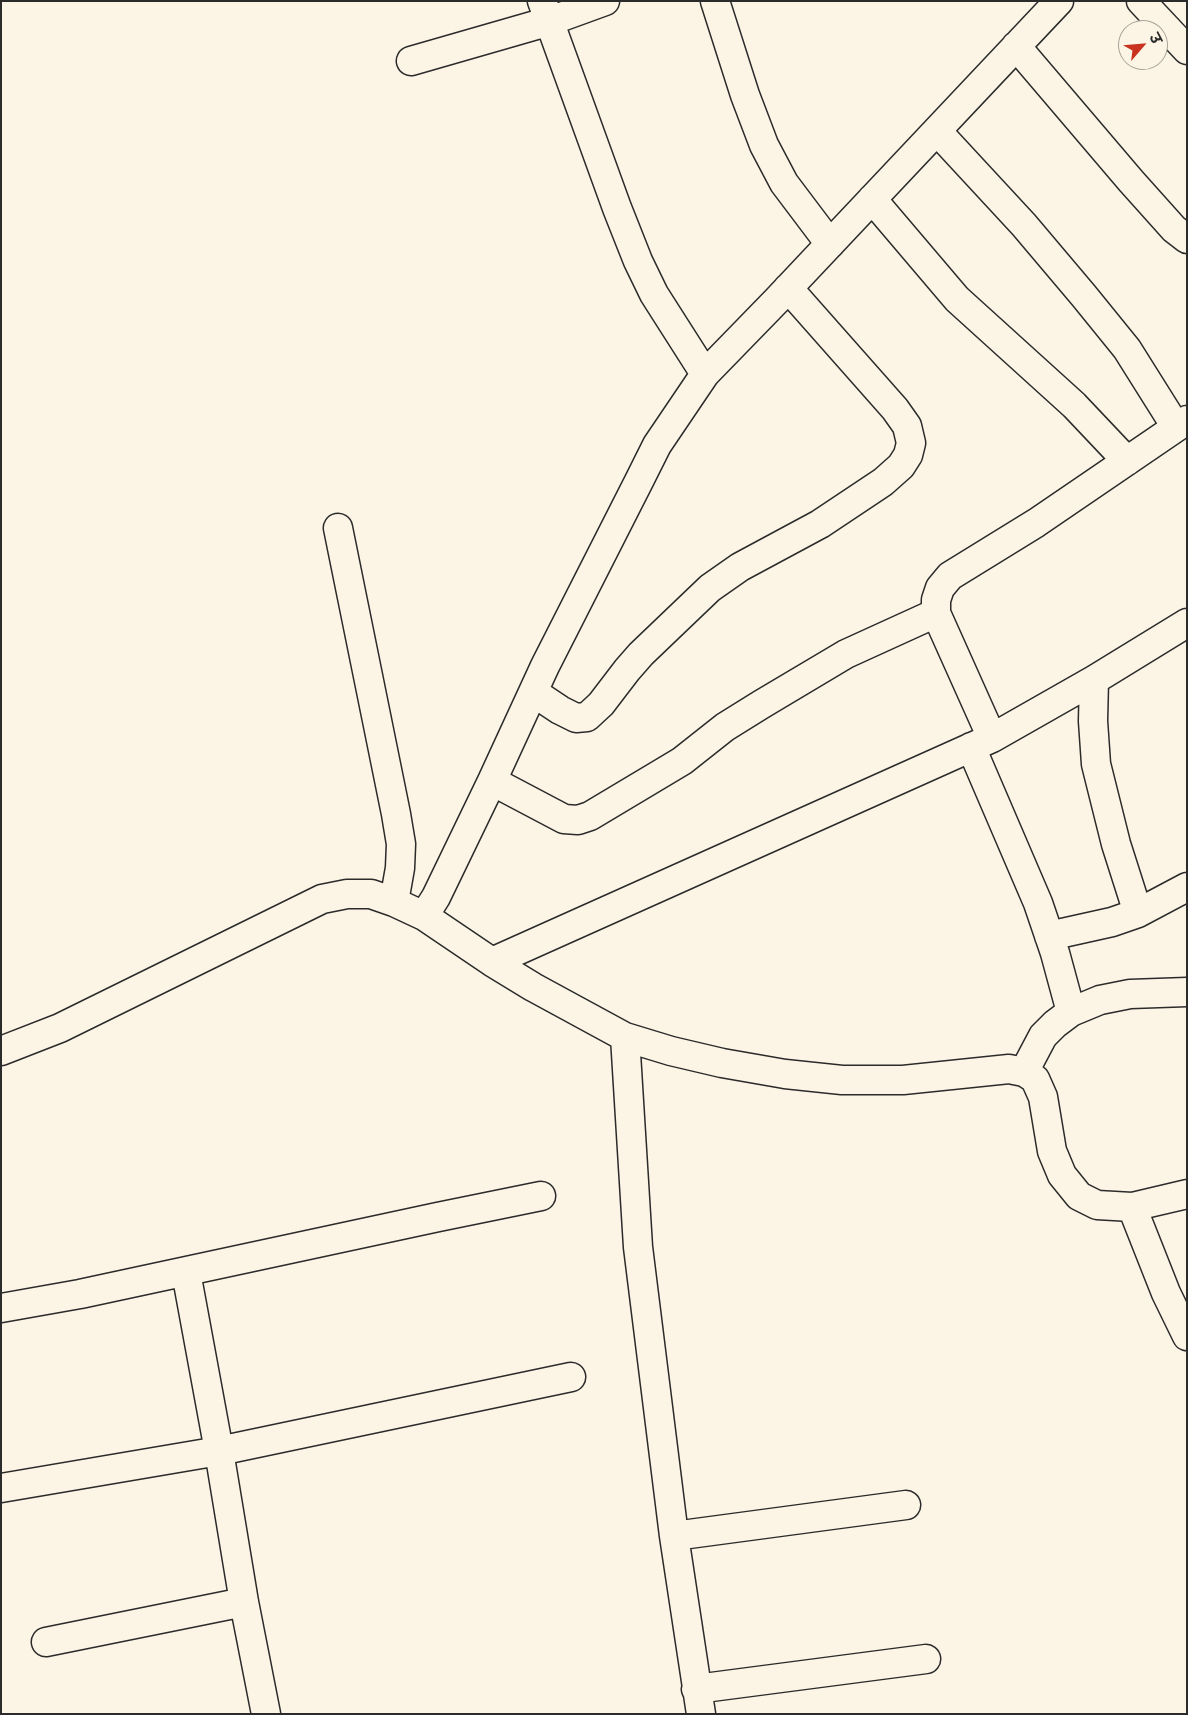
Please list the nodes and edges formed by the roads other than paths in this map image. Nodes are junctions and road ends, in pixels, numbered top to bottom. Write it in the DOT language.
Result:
graph roads {
  1 [pos="605,1"];
  2 [pos="715,1"];
  3 [pos="1059,1"];
  4 [pos="1141,1"];
  5 [pos="546,11"];
  6 [pos="1016,46"];
  7 [pos="1187,50"];
  8 [pos="412,61"];
  9 [pos="937,130"];
  10 [pos="872,199"];
  11 [pos="1187,239"];
  12 [pos="830,244"];
  13 [pos="788,288"];
  14 [pos="705,374"];
  15 [pos="1182,424"];
  16 [pos="1127,461"];
  17 [pos="338,528"];
  18 [pos="936,613"];
  19 [pos="1187,623"];
  20 [pos="1094,680"];
  21 [pos="533,692"];
  22 [pos="982,743"];
  23 [pos="492,781"];
  24 [pos="1187,886"];
  25 [pos="394,902"];
  26 [pos="1138,913"];
  27 [pos="424,916"];
  28 [pos="1049,936"];
  29 [pos="492,962"];
  30 [pos="1187,992"];
  31 [pos="1072,1012"];
  32 [pos="625,1037"];
  33 [pos="1,1051"];
  34 [pos="1024,1072"];
  35 [pos="1187,1194"];
  36 [pos="541,1196"];
  37 [pos="1132,1207"];
  38 [pos="186,1272"];
  39 [pos="1,1308"];
  40 [pos="1187,1336"];
  41 [pos="571,1377"];
  42 [pos="220,1451"];
  43 [pos="1,1488"];
  44 [pos="906,1505"];
  45 [pos="674,1536"];
  46 [pos="244,1602"];
  47 [pos="46,1642"];
  48 [pos="926,1659"];
  49 [pos="699,1701"];
  50 [pos="266,1714"];
  1 -- 5 [label="street"];
  2 -- 12 [label="street"];
  3 -- 6 [label="street"];
  4 -- 7 [label="street"];
  5 -- 8 [label="street"];
  5 -- 14 [label="street"];
  6 -- 9 [label="street"];
  6 -- 11 [label="street"];
  9 -- 10 [label="street"];
  9 -- 15 [label="street"];
  10 -- 12 [label="street"];
  10 -- 16 [label="street"];
  12 -- 13 [label="street"];
  13 -- 14 [label="street"];
  13 -- 21 [label="street"];
  14 -- 21 [label="street"];
  15 -- 16 [label="street"];
  16 -- 18 [label="street"];
  17 -- 25 [label="street"];
  18 -- 22 [label="street"];
  18 -- 23 [label="street"];
  19 -- 20 [label="street"];
  20 -- 22 [label="street"];
  20 -- 26 [label="street"];
  21 -- 23 [label="street"];
  22 -- 28 [label="street"];
  22 -- 29 [label="street"];
  23 -- 27 [label="street"];
  24 -- 26 [label="street"];
  25 -- 27 [label="street"];
  25 -- 33 [label="street"];
  26 -- 28 [label="street"];
  27 -- 29 [label="street"];
  28 -- 31 [label="street"];
  29 -- 32 [label="street"];
  30 -- 31 [label="street"];
  31 -- 34 [label="street"];
  32 -- 34 [label="street"];
  32 -- 45 [label="street"];
  34 -- 37 [label="street"];
  35 -- 37 [label="street"];
  36 -- 38 [label="street"];
  37 -- 40 [label="street"];
  38 -- 39 [label="street"];
  38 -- 42 [label="street"];
  41 -- 42 [label="street"];
  42 -- 43 [label="street"];
  42 -- 46 [label="street"];
  44 -- 45 [label="street"];
  45 -- 49 [label="street"];
  46 -- 47 [label="street"];
  46 -- 50 [label="street"];
  48 -- 49 [label="street"];
}
